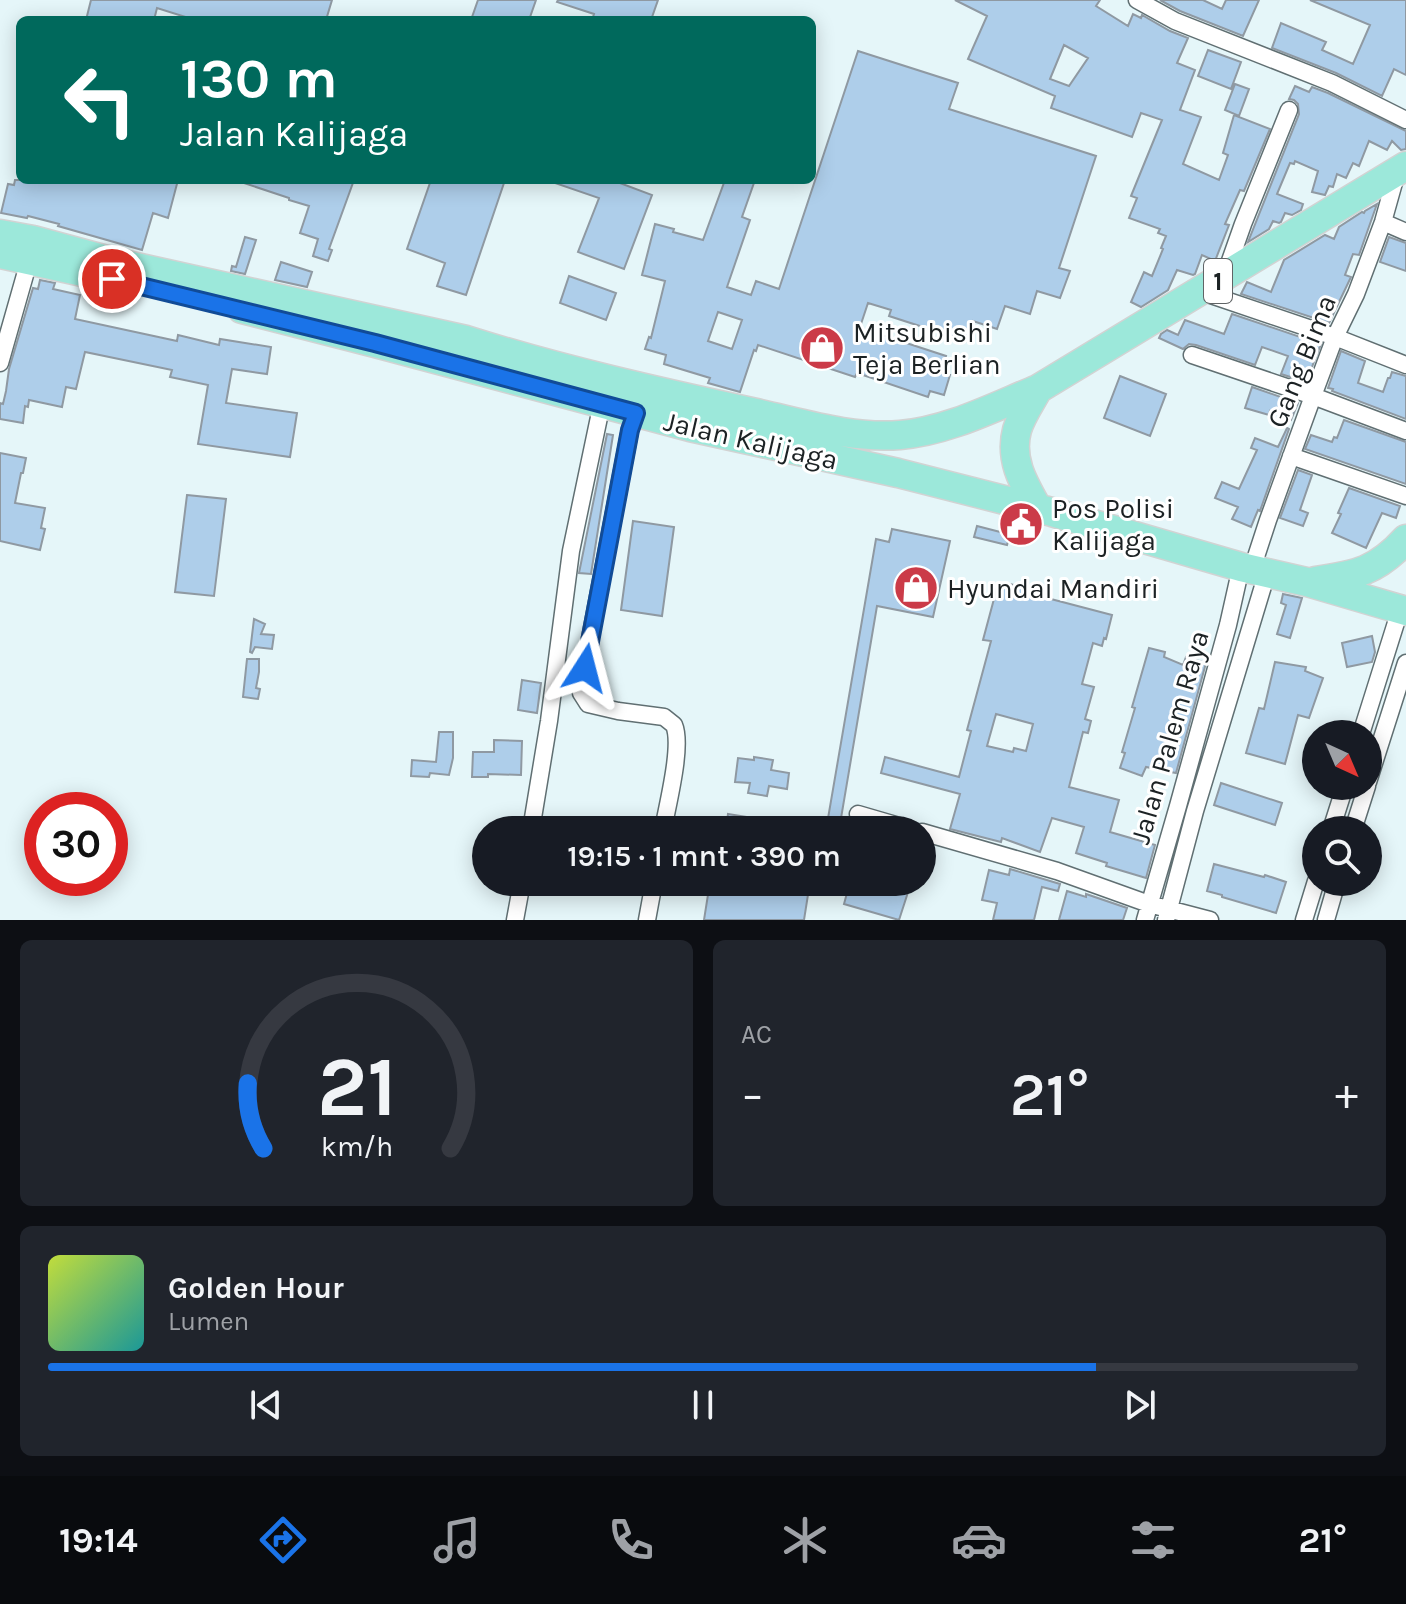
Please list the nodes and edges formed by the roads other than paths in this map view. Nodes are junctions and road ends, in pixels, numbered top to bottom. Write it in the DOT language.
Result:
graph roads {
  1 [pos="1137,0"];
  2 [pos="1289,110"];
  3 [pos="1406,120"];
  4 [pos="1402,169"];
  5 [pos="1383,222"];
  6 [pos="1406,232"];
  7 [pos="0,234"];
  8 [pos="0,254"];
  9 [pos="29,261"];
  10 [pos="1225,277"];
  11 [pos="1199,291"];
  12 [pos="1335,337"];
  13 [pos="1192,355"];
  14 [pos="0,363"];
  15 [pos="1406,365"];
  16 [pos="1038,389"];
  17 [pos="1313,396"];
  18 [pos="694,399"];
  19 [pos="602,403"];
  20 [pos="636,413"];
  21 [pos="690,427"];
  22 [pos="1406,431"];
  23 [pos="1291,456"];
  24 [pos="1406,496"];
  25 [pos="1038,509"];
  26 [pos="1406,539"];
  27 [pos="1253,570"];
  28 [pos="1307,582"];
  29 [pos="1403,611"];
  30 [pos="1406,663"];
  31 [pos="1366,720"];
  32 [pos="1382,737"];
  33 [pos="858,814"];
  34 [pos="533,816"];
  35 [pos="666,816"];
  36 [pos="865,816"];
  37 [pos="936,836"];
  38 [pos="519,896"];
  39 [pos="651,896"];
  40 [pos="1311,896"];
  41 [pos="1333,896"];
  42 [pos="1147,912"];
  43 [pos="1168,915"];
  44 [pos="515,920"];
  45 [pos="647,920"];
  46 [pos="1210,920"];
  47 [pos="1304,920"];
  48 [pos="1326,920"];
  1 -- 3 [label="street"];
  2 -- 10 [label="street"];
  4 -- 5 [label="street, Gang Bima"];
  4 -- 10 [label="highway, 1"];
  5 -- 6 [label="street"];
  5 -- 12 [label="street, Gang Bima"];
  7 -- 18 [label="highway, Jalan Kalijaga / 1"];
  8 -- 9 [label="highway, Jalan Kalijaga"];
  9 -- 14 [label="street"];
  9 -- 19 [label="highway, Jalan Kalijaga"];
  10 -- 11 [label="highway, 1"];
  11 -- 12 [label="street"];
  11 -- 16 [label="highway, 1"];
  12 -- 15 [label="street"];
  12 -- 17 [label="street, Gang Bima"];
  13 -- 17 [label="street"];
  16 -- 18 [label="highway, Jalan Kalijaga / 1"];
  16 -- 25 [label="highway"];
  17 -- 22 [label="street"];
  17 -- 23 [label="street, Gang Bima"];
  18 -- 21 [label="highway"];
  19 -- 20 [label="highway, Jalan Kalijaga"];
  19 -- 34 [label="street"];
  20 -- 21 [label="highway, Jalan Kalijaga"];
  20 -- 35 [label="street"];
  21 -- 25 [label="highway, Jalan Kalijaga"];
  23 -- 24 [label="street"];
  23 -- 27 [label="street, Gang Bima"];
  25 -- 27 [label="highway, Jalan Kalijaga"];
  26 -- 28 [label="highway"];
  27 -- 28 [label="highway, Jalan Kalijaga"];
  27 -- 42 [label="street, Jalan Palem Raya"];
  27 -- 43 [label="street, Jalan Palem Raya"];
  28 -- 29 [label="highway, Jalan Kalijaga"];
  29 -- 31 [label="street"];
  30 -- 32 [label="street"];
  33 -- 36 [label="street"];
  37 -- 42 [label="street"];
  38 -- 44 [label="street"];
  39 -- 45 [label="street"];
  40 -- 47 [label="street"];
  41 -- 48 [label="street"];
  42 -- 43 [label="street"];
  43 -- 46 [label="street"];
}
